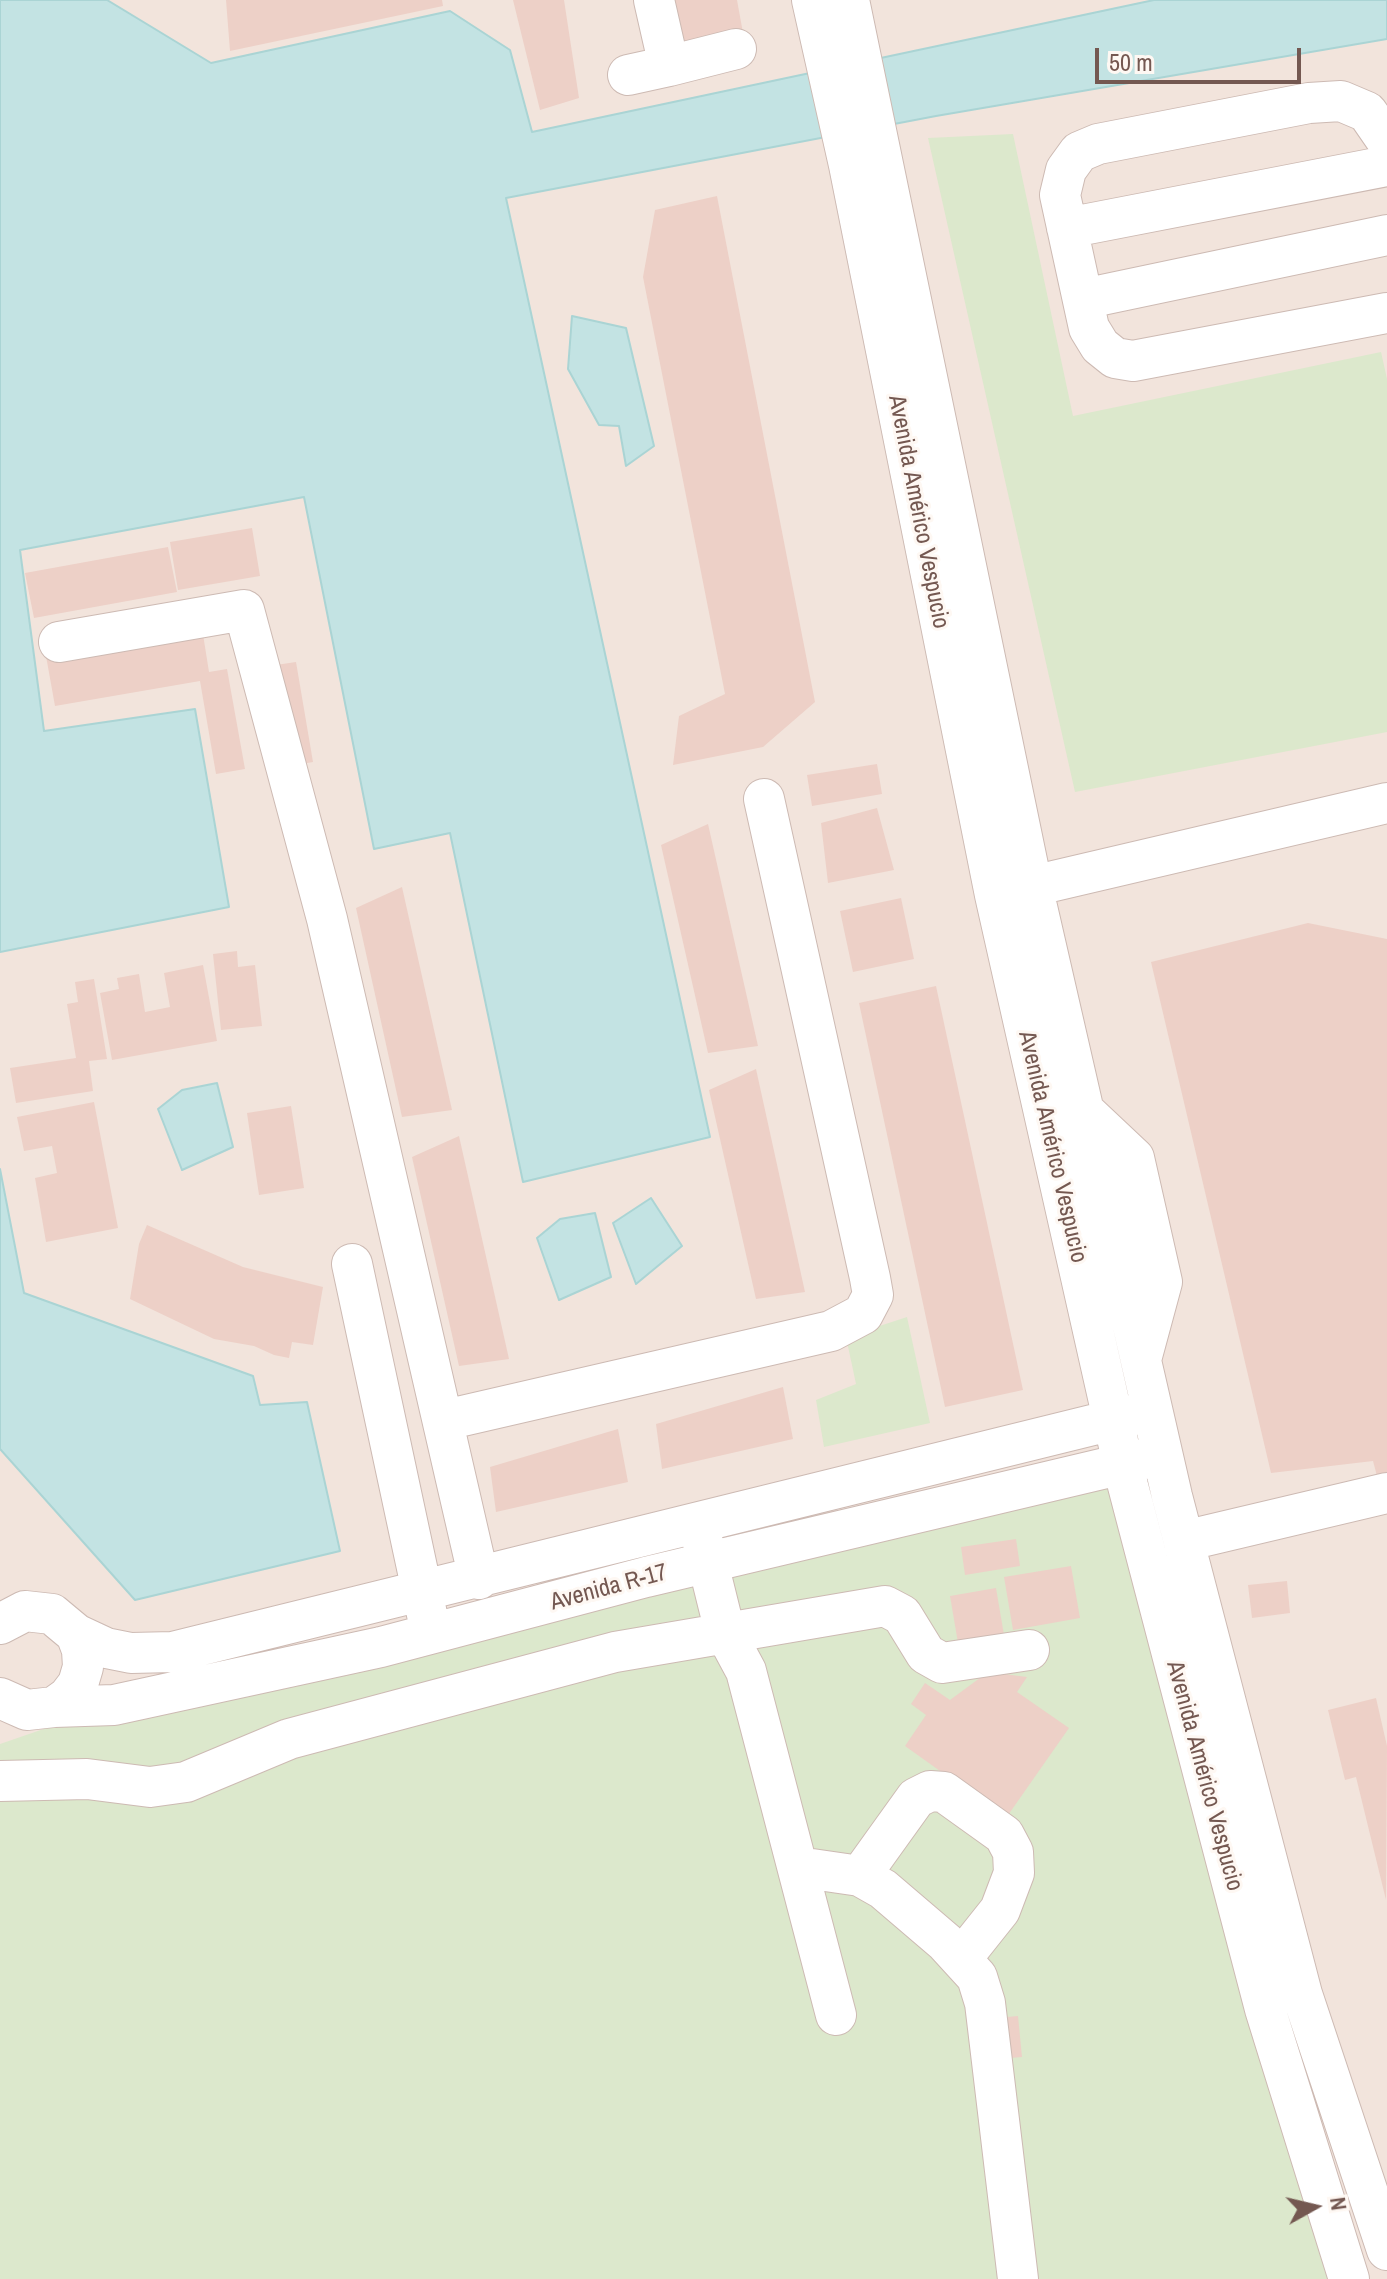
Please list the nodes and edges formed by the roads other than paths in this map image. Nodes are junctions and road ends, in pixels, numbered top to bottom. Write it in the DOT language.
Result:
graph roads {
  1 [pos="654,0"];
  2 [pos="834,17"];
  3 [pos="736,49"];
  4 [pos="669,66"];
  5 [pos="628,75"];
  6 [pos="1387,141"];
  7 [pos="1387,166"];
  8 [pos="1067,228"];
  9 [pos="1387,235"];
  10 [pos="1083,299"];
  11 [pos="1387,313"];
  12 [pos="59,642"];
  13 [pos="764,799"];
  14 [pos="1387,803"];
  15 [pos="1013,890"];
  16 [pos="352,1264"];
  17 [pos="1152,1411"];
  18 [pos="445,1420"];
  19 [pos="1113,1420"];
  20 [pos="1162,1455"];
  21 [pos="1123,1464"];
  22 [pos="1387,1493"];
  23 [pos="699,1523"];
  24 [pos="1184,1541"];
  25 [pos="721,1560"];
  26 [pos="479,1579"];
  27 [pos="423,1593"];
  28 [pos="8,1610"];
  29 [pos="736,1630"];
  30 [pos="76,1634"];
  31 [pos="431,1635"];
  32 [pos="1029,1650"];
  33 [pos="173,1652"];
  34 [pos="182,1691"];
  35 [pos="0,1698"];
  36 [pos="54,1707"];
  37 [pos="0,1781"];
  38 [pos="798,1867"];
  39 [pos="860,1876"];
  40 [pos="961,1959"];
  41 [pos="836,2015"];
  42 [pos="1387,2250"];
  43 [pos="1018,2279"];
  44 [pos="1349,2279"];
  1 -- 4 [label="street"];
  2 -- 15 [label="street, Avenida Américo Vespucio"];
  3 -- 4 [label="street"];
  4 -- 5 [label="street"];
  6 -- 8 [label="street"];
  7 -- 8 [label="street"];
  8 -- 10 [label="street"];
  9 -- 10 [label="street"];
  10 -- 11 [label="street"];
  12 -- 18 [label="street"];
  13 -- 18 [label="street"];
  14 -- 15 [label="street"];
  15 -- 17 [label="street, Avenida Américo Vespucio"];
  15 -- 19 [label="street, Avenida Américo Vespucio"];
  16 -- 27 [label="street"];
  17 -- 19 [label="street, Avenida R-17"];
  17 -- 20 [label="street, Avenida Américo Vespucio"];
  18 -- 26 [label="street"];
  19 -- 21 [label="street, Avenida Américo Vespucio"];
  19 -- 23 [label="street, Avenida R-17"];
  20 -- 21 [label="street, Avenida R-17"];
  20 -- 24 [label="street, Avenida Américo Vespucio"];
  21 -- 25 [label="street, Avenida R-17"];
  21 -- 44 [label="street, Avenida Américo Vespucio"];
  22 -- 24 [label="street"];
  23 -- 25 [label="street"];
  23 -- 26 [label="street, Avenida R-17"];
  24 -- 42 [label="street, Avenida Américo Vespucio"];
  25 -- 29 [label="street"];
  25 -- 31 [label="street, Avenida R-17"];
  26 -- 27 [label="street, Avenida R-17"];
  27 -- 31 [label="street"];
  27 -- 33 [label="street, Avenida R-17"];
  28 -- 30 [label="street, Avenida R-17"];
  29 -- 32 [label="street"];
  29 -- 37 [label="street"];
  29 -- 38 [label="street"];
  30 -- 33 [label="street, Avenida R-17"];
  30 -- 36 [label="street"];
  31 -- 34 [label="street, Avenida R-17"];
  33 -- 34 [label="street"];
  34 -- 36 [label="street, Avenida R-17"];
  35 -- 36 [label="street, Avenida R-17"];
  38 -- 39 [label="street"];
  38 -- 41 [label="street"];
  39 -- 40 [label="street"];
  39 -- 40 [label="street"];
  40 -- 43 [label="street"];
}
